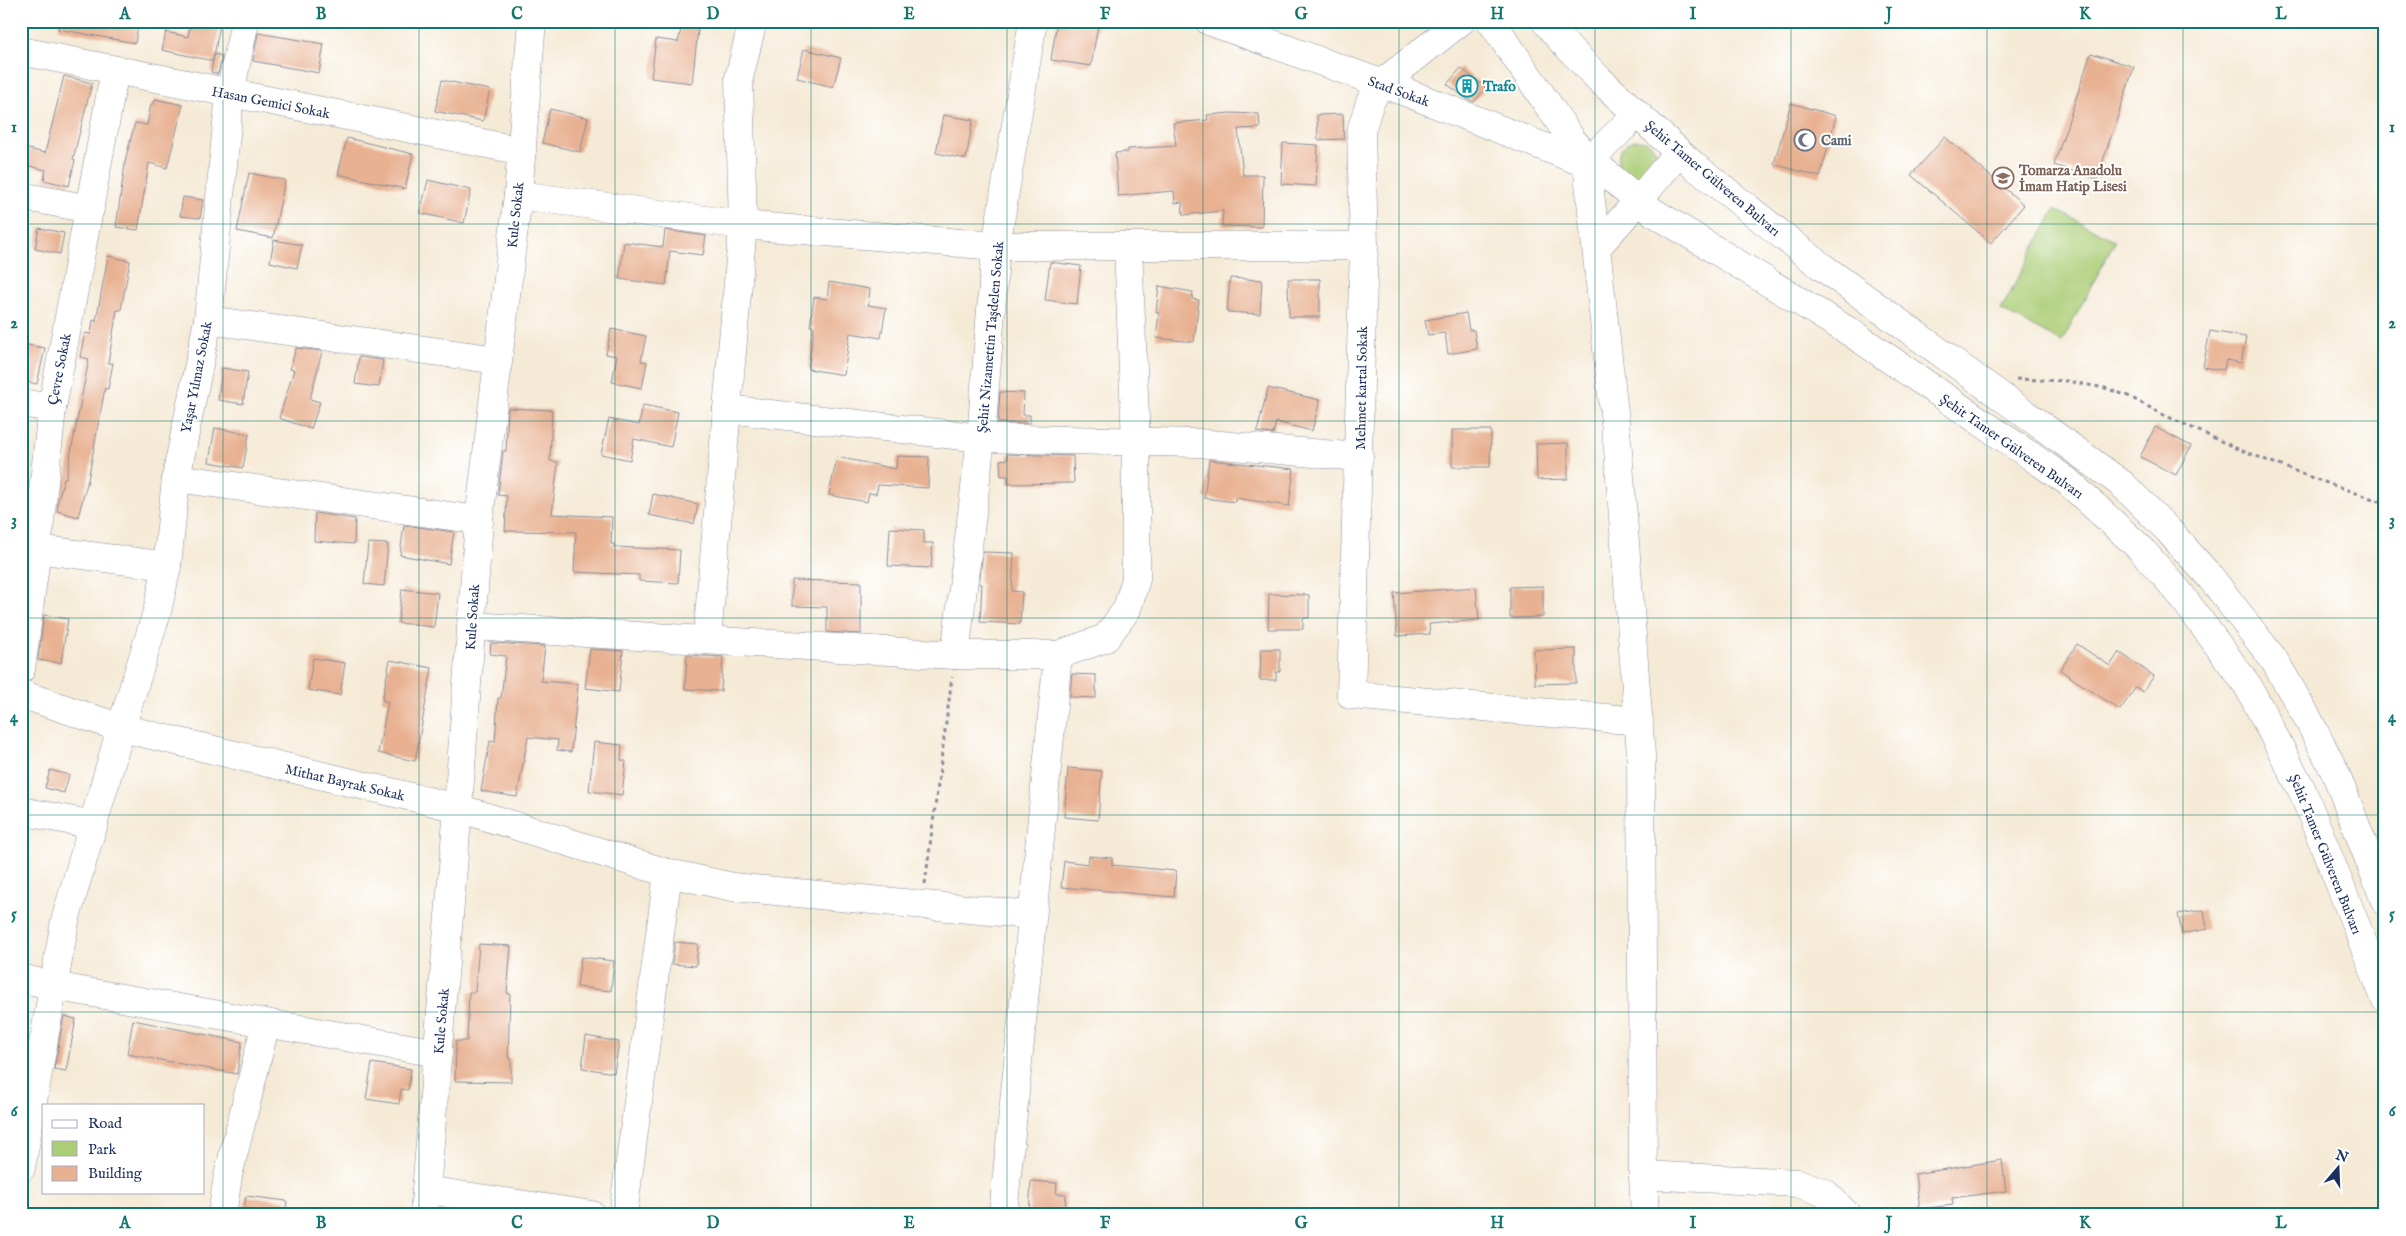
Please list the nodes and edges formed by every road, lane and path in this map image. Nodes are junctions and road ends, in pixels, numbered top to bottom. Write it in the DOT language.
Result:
graph roads {
  1 [pos="245,21"];
  2 [pos="532,21"];
  3 [pos="753,21"];
  4 [pos="1033,21"];
  5 [pos="1209,21"];
  6 [pos="1461,21"];
  7 [pos="1491,21"];
  8 [pos="1546,21"];
  9 [pos="21,51"];
  10 [pos="115,70"];
  11 [pos="1381,84"];
  12 [pos="230,93"];
  13 [pos="1637,114"];
  14 [pos="522,151"];
  15 [pos="1679,152"];
  16 [pos="1588,162"];
  17 [pos="518,195"];
  18 [pos="21,196"];
  19 [pos="1638,201"];
  20 [pos="90,209"];
  21 [pos="743,225"];
  22 [pos="996,246"];
  23 [pos="1128,246"];
  24 [pos="1364,246"];
  25 [pos="1597,247"];
  26 [pos="208,320"];
  27 [pos="498,360"];
  28 [pos="2012,379"];
  29 [pos="21,403"];
  30 [pos="52,408"];
  31 [pos="727,409"];
  32 [pos="981,438"];
  33 [pos="1136,443"];
  34 [pos="1360,457"];
  35 [pos="176,478"];
  36 [pos="2385,503"];
  37 [pos="479,520"];
  38 [pos="37,549"];
  39 [pos="167,566"];
  40 [pos="471,626"];
  41 [pos="707,639"];
  42 [pos="955,655"];
  43 [pos="1058,655"];
  44 [pos="21,669"];
  45 [pos="21,694"];
  46 [pos="1639,721"];
  47 [pos="121,728"];
  48 [pos="458,808"];
  49 [pos="21,811"];
  50 [pos="94,825"];
  51 [pos="668,873"];
  52 [pos="2385,901"];
  53 [pos="922,904"];
  54 [pos="1032,915"];
  55 [pos="21,978"];
  56 [pos="53,986"];
  57 [pos="2385,998"];
  58 [pos="266,1023"];
  59 [pos="438,1053"];
  60 [pos="21,1168"];
  61 [pos="1642,1175"];
  62 [pos="425,1202"];
  63 [pos="222,1215"];
  64 [pos="592,1215"];
  65 [pos="623,1215"];
  66 [pos="1003,1215"];
  67 [pos="1646,1215"];
  68 [pos="1847,1215"];
  1 -- 12 [label="street, Yaşar Yılmaz Sokak"];
  2 -- 14 [label="street, Kule Sokak"];
  3 -- 21 [label="street"];
  4 -- 22 [label="street, Şehit Nizamettin Taşdelen Sokak"];
  5 -- 11 [label="street, Stad Sokak"];
  6 -- 11 [label="street"];
  7 -- 16 [label="street, Şehit Tamer Gülveren Bulvarı"];
  8 -- 13 [label="street, Şehit Tamer Gülveren Bulvarı"];
  9 -- 10 [label="street, Hasan Gemici Sokak"];
  10 -- 12 [label="street, Hasan Gemici Sokak"];
  10 -- 20 [label="street, Çevre Sokak"];
  11 -- 16 [label="street, Stad Sokak"];
  11 -- 24 [label="street, Mehmet kartal Sokak"];
  12 -- 14 [label="street, Hasan Gemici Sokak"];
  12 -- 26 [label="street, Yaşar Yılmaz Sokak"];
  13 -- 15 [label="street, Şehit Tamer Gülveren Bulvarı"];
  13 -- 16 [label="street"];
  14 -- 17 [label="street, Kule Sokak"];
  15 -- 19 [label="street"];
  15 -- 52 [label="street, Şehit Tamer Gülveren Bulvarı"];
  16 -- 19 [label="street, Şehit Tamer Gülveren Bulvarı"];
  16 -- 25 [label="street"];
  17 -- 21 [label="street"];
  17 -- 27 [label="street, Kule Sokak"];
  18 -- 20 [label="street"];
  19 -- 25 [label="street"];
  19 -- 57 [label="street, Şehit Tamer Gülveren Bulvarı"];
  20 -- 30 [label="street, Çevre Sokak"];
  21 -- 22 [label="street"];
  21 -- 31 [label="street"];
  22 -- 23 [label="street"];
  22 -- 32 [label="street, Şehit Nizamettin Taşdelen Sokak"];
  23 -- 24 [label="street"];
  23 -- 33 [label="street"];
  24 -- 34 [label="street, Mehmet kartal Sokak"];
  25 -- 46 [label="street"];
  26 -- 27 [label="street"];
  26 -- 35 [label="street, Yaşar Yılmaz Sokak"];
  27 -- 37 [label="street, Kule Sokak"];
  28 -- 36 [label="path"];
  29 -- 30 [label="street"];
  30 -- 38 [label="street, Çevre Sokak"];
  31 -- 32 [label="street"];
  31 -- 41 [label="street"];
  32 -- 33 [label="street"];
  32 -- 42 [label="street, Şehit Nizamettin Taşdelen Sokak"];
  33 -- 34 [label="street"];
  33 -- 43 [label="street"];
  34 -- 46 [label="street, Mehmet kartal Sokak"];
  35 -- 37 [label="street"];
  35 -- 39 [label="street, Yaşar Yılmaz Sokak"];
  37 -- 40 [label="street, Kule Sokak"];
  38 -- 39 [label="street"];
  38 -- 44 [label="street, Çevre Sokak"];
  39 -- 47 [label="street, Yaşar Yılmaz Sokak"];
  40 -- 41 [label="street"];
  40 -- 48 [label="street, Kule Sokak"];
  41 -- 42 [label="street"];
  42 -- 43 [label="street"];
  42 -- 53 [label="path"];
  43 -- 54 [label="street"];
  45 -- 47 [label="street, Mithat Bayrak Sokak"];
  46 -- 61 [label="street"];
  47 -- 48 [label="street, Mithat Bayrak Sokak"];
  47 -- 50 [label="street, Yaşar Yılmaz Sokak"];
  48 -- 51 [label="street, Mithat Bayrak Sokak"];
  48 -- 59 [label="street, Kule Sokak"];
  49 -- 50 [label="street"];
  50 -- 56 [label="street, Yaşar Yılmaz Sokak"];
  51 -- 53 [label="street, Mithat Bayrak Sokak"];
  51 -- 65 [label="street"];
  53 -- 54 [label="street, Mithat Bayrak Sokak"];
  54 -- 66 [label="street"];
  55 -- 56 [label="street"];
  56 -- 58 [label="street"];
  56 -- 60 [label="street, Yaşar Yılmaz Sokak"];
  58 -- 59 [label="street"];
  58 -- 63 [label="street"];
  59 -- 62 [label="street, Kule Sokak"];
  61 -- 67 [label="street"];
  61 -- 68 [label="street"];
  62 -- 64 [label="street"];
}
